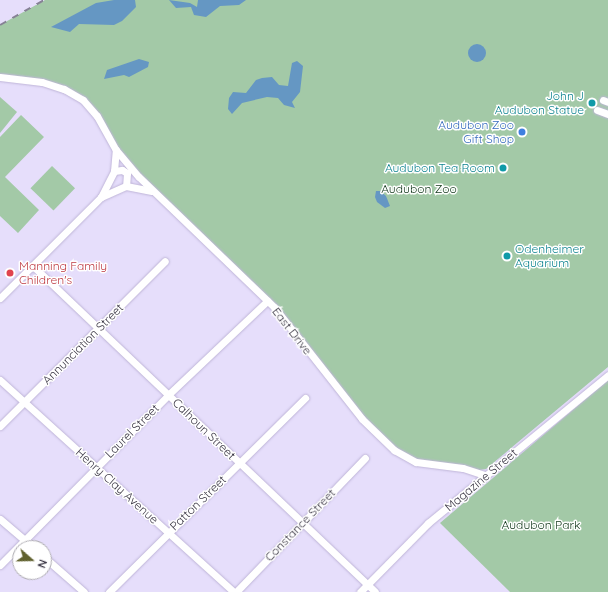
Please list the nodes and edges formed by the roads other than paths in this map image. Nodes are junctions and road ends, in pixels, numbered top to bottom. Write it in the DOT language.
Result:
graph roads {
  1 [pos="0,77"];
  2 [pos="597,110"];
  3 [pos="608,114"];
  4 [pos="116,150"];
  5 [pos="114,171"];
  6 [pos="126,186"];
  7 [pos="154,192"];
  8 [pos="101,197"];
  9 [pos="165,261"];
  10 [pos="33,266"];
  11 [pos="0,298"];
  12 [pos="267,301"];
  13 [pos="98,328"];
  14 [pos="608,375"];
  15 [pos="0,380"];
  16 [pos="168,395"];
  17 [pos="305,398"];
  18 [pos="24,403"];
  19 [pos="0,426"];
  20 [pos="365,458"];
  21 [pos="239,462"];
  22 [pos="96,467"];
  23 [pos="485,475"];
  24 [pos="0,519"];
  25 [pos="303,523"];
  26 [pos="168,532"];
  27 [pos="25,540"];
  28 [pos="12,553"];
  29 [pos="52,564"];
  30 [pos="0,565"];
  31 [pos="367,585"];
  32 [pos="84,592"];
  33 [pos="109,592"];
  34 [pos="235,592"];
  35 [pos="360,592"];
  36 [pos="375,592"];
  1 -- 4 [label="street, East Drive"];
  2 -- 3 [label="street"];
  4 -- 5 [label="street"];
  4 -- 7 [label="street, East Drive"];
  5 -- 6 [label="street"];
  5 -- 8 [label="street"];
  6 -- 7 [label="street"];
  6 -- 8 [label="street"];
  7 -- 12 [label="street, East Drive"];
  8 -- 10 [label="street"];
  9 -- 13 [label="street, Annunciation Street"];
  10 -- 11 [label="street"];
  10 -- 13 [label="street, Calhoun Street"];
  12 -- 16 [label="street, Laurel Street"];
  12 -- 23 [label="street, East Drive"];
  13 -- 16 [label="street, Calhoun Street"];
  13 -- 18 [label="street, Annunciation Street"];
  14 -- 23 [label="street, Magazine Street"];
  15 -- 18 [label="street, Henry Clay Avenue"];
  16 -- 21 [label="street, Calhoun Street"];
  16 -- 22 [label="street, Laurel Street"];
  17 -- 21 [label="street, Patton Street"];
  18 -- 19 [label="street, Annunciation Street"];
  18 -- 22 [label="street, Henry Clay Avenue"];
  20 -- 25 [label="street, Constance Street"];
  21 -- 25 [label="street, Calhoun Street"];
  21 -- 26 [label="street, Patton Street"];
  22 -- 26 [label="street, Henry Clay Avenue"];
  22 -- 27 [label="street, Laurel Street"];
  23 -- 31 [label="street, Magazine Street"];
  24 -- 27 [label="street"];
  25 -- 31 [label="street, Calhoun Street"];
  25 -- 34 [label="street, Constance Street"];
  26 -- 33 [label="street, Patton Street"];
  26 -- 34 [label="street, Henry Clay Avenue"];
  28 -- 30 [label="street, Laurel Street"];
  29 -- 32 [label="street"];
  31 -- 35 [label="street, Magazine Street"];
  31 -- 36 [label="street, Calhoun Street"];
}
